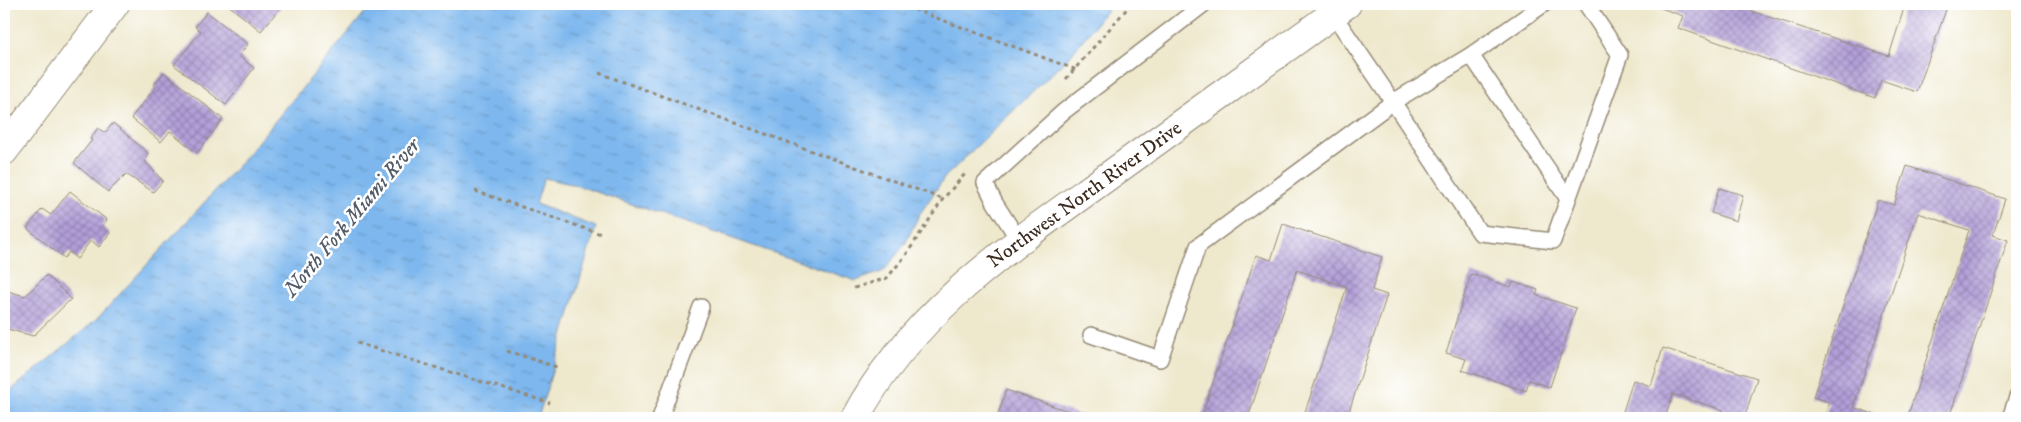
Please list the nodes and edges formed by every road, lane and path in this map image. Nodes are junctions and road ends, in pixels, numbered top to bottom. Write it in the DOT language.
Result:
graph roads {
  1 [pos="115,4"];
  2 [pos="900,4"];
  3 [pos="1204,4"];
  4 [pos="1544,4"];
  5 [pos="1586,4"];
  6 [pos="1340,9"];
  7 [pos="1471,55"];
  8 [pos="599,73"];
  9 [pos="1082,73"];
  10 [pos="1392,102"];
  11 [pos="4,151"];
  12 [pos="475,191"];
  13 [pos="943,199"];
  14 [pos="1568,199"];
  15 [pos="601,234"];
  16 [pos="1020,242"];
  17 [pos="701,307"];
  18 [pos="1091,335"];
  19 [pos="358,343"];
  20 [pos="507,351"];
  21 [pos="560,368"];
  22 [pos="2017,397"];
  23 [pos="550,403"];
  24 [pos="660,418"];
  25 [pos="855,418"];
  26 [pos="2010,418"];
  1 -- 11 [label="street"];
  2 -- 9 [label="path"];
  3 -- 16 [label="lane"];
  4 -- 7 [label="lane"];
  5 -- 14 [label="lane"];
  6 -- 10 [label="lane"];
  6 -- 16 [label="street, Northwest North River Drive"];
  7 -- 10 [label="lane"];
  7 -- 14 [label="lane"];
  8 -- 13 [label="path"];
  10 -- 14 [label="lane"];
  10 -- 18 [label="lane"];
  12 -- 15 [label="path"];
  16 -- 25 [label="street, Northwest North River Drive"];
  17 -- 24 [label="lane"];
  19 -- 23 [label="path"];
  20 -- 21 [label="path"];
  22 -- 26 [label="lane"];
}
